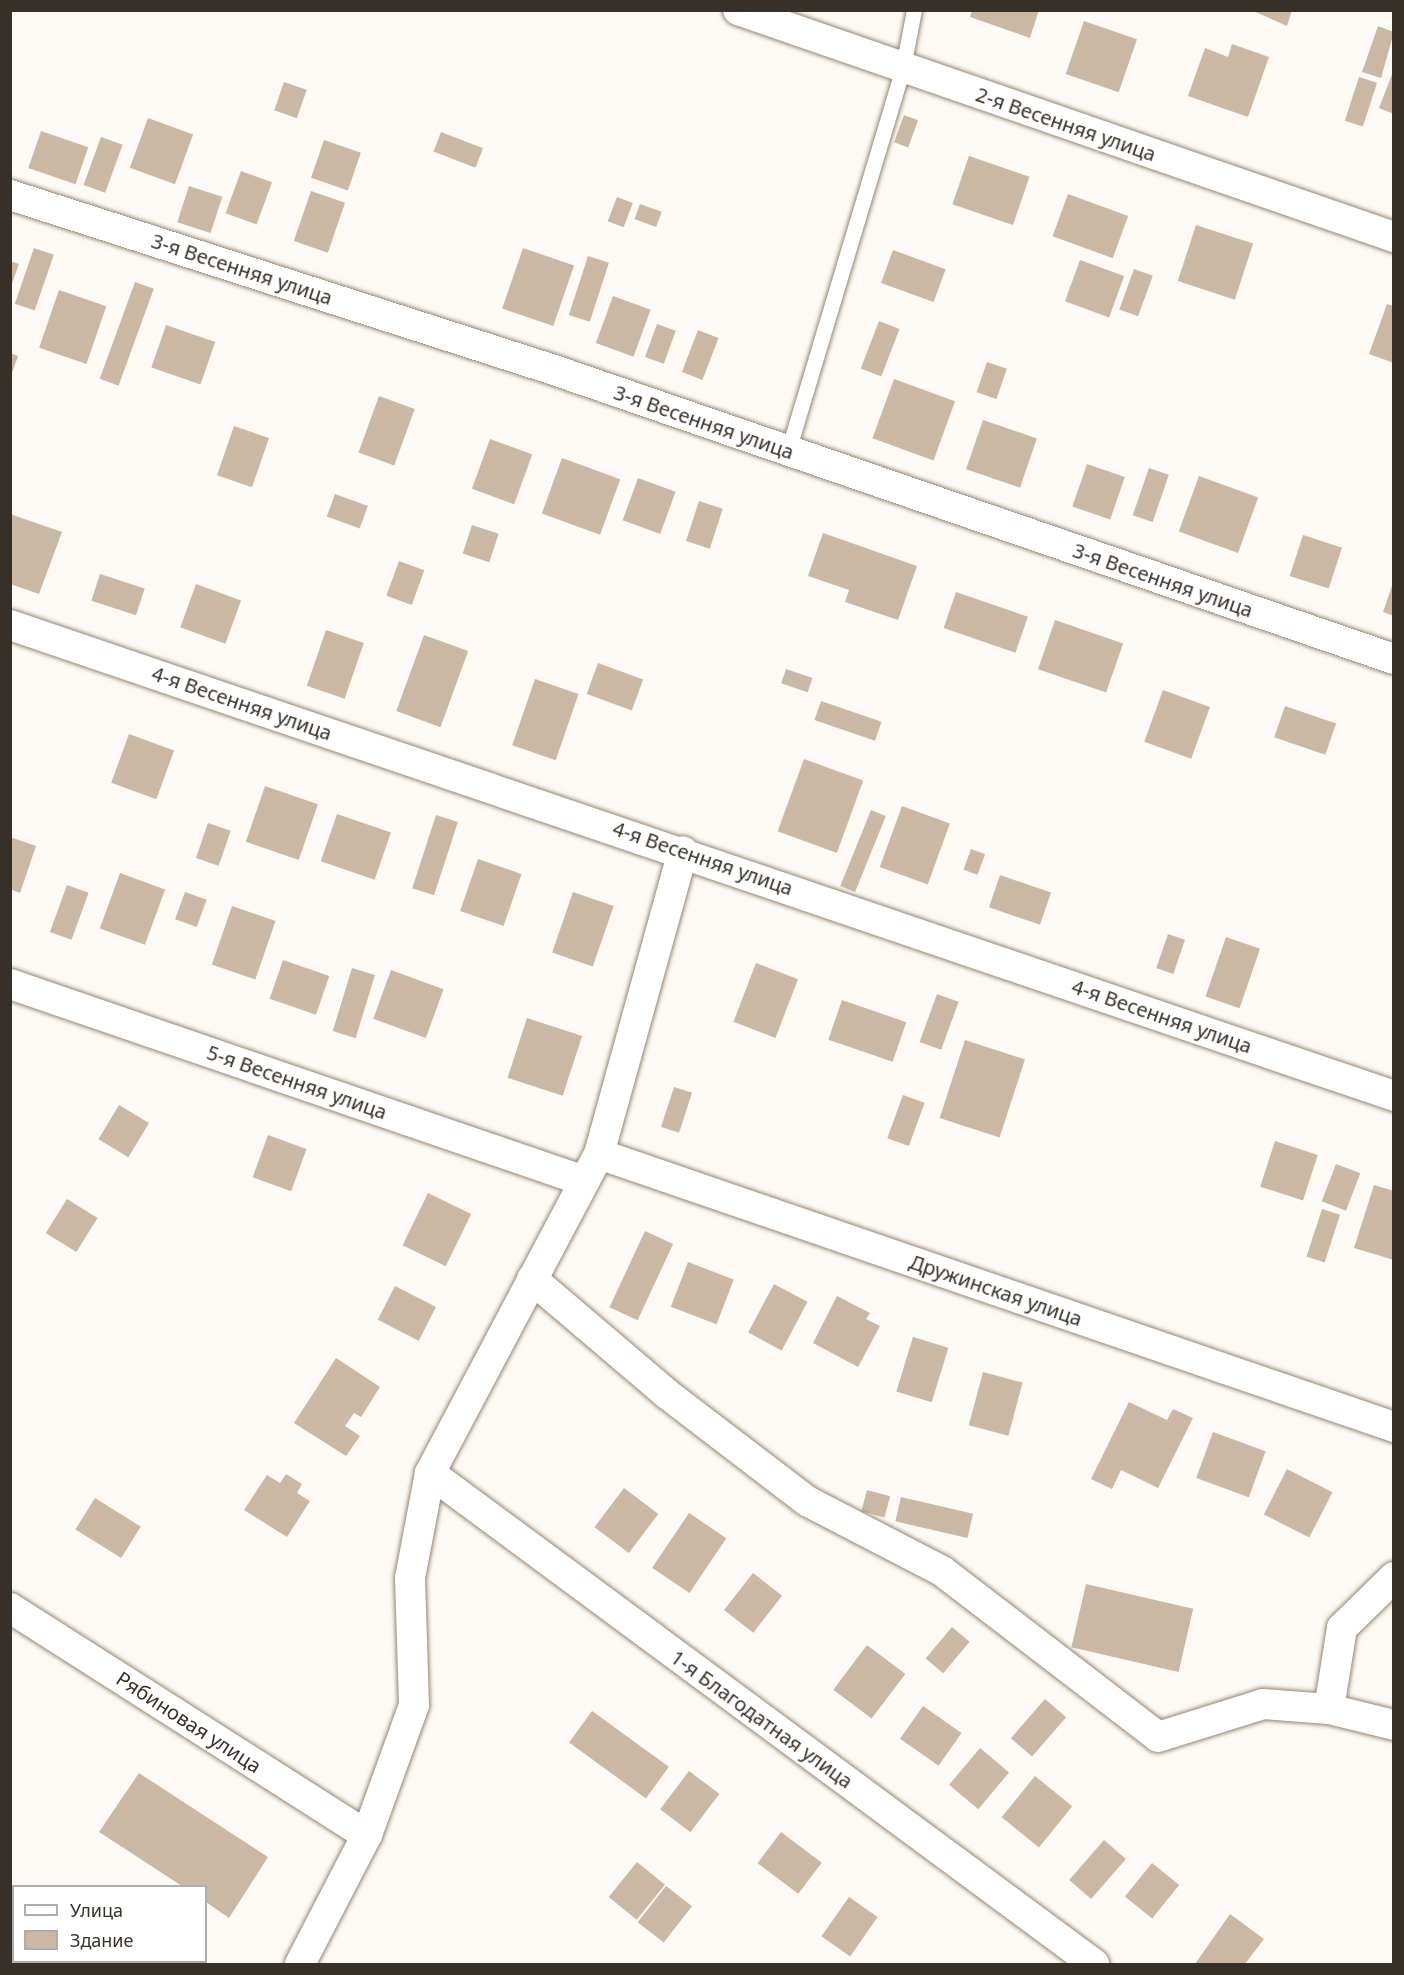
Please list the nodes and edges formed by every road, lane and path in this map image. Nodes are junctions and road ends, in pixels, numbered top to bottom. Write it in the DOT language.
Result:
graph roads {
  1 [pos="738,10"];
  2 [pos="914,10"];
  3 [pos="903,67"];
  4 [pos="10,195"];
  5 [pos="1394,237"];
  6 [pos="788,451"];
  7 [pos="10,625"];
  8 [pos="1394,659"];
  9 [pos="683,851"];
  10 [pos="10,984"];
  11 [pos="1394,1096"];
  12 [pos="599,1154"];
  13 [pos="584,1181"];
  14 [pos="532,1279"];
  15 [pos="1394,1426"];
  16 [pos="430,1473"];
  17 [pos="1394,1577"];
  18 [pos="10,1608"];
  19 [pos="1329,1709"];
  20 [pos="1394,1725"];
  21 [pos="367,1835"];
  22 [pos="300,1965"];
  23 [pos="1094,1965"];
  1 -- 3 [label="street, 2-я Весенняя улица"];
  2 -- 3 [label="lane"];
  3 -- 5 [label="street, 2-я Весенняя улица"];
  3 -- 6 [label="lane"];
  4 -- 6 [label="street, 3-я Весенняя улица"];
  6 -- 8 [label="street, 3-я Весенняя улица"];
  7 -- 9 [label="street, 4-я Весенняя улица"];
  9 -- 11 [label="street, 4-я Весенняя улица"];
  9 -- 12 [label="street"];
  10 -- 13 [label="street, 5-я Весенняя улица"];
  12 -- 13 [label="street"];
  12 -- 15 [label="street, Дружинская улица"];
  13 -- 14 [label="street"];
  14 -- 16 [label="street"];
  14 -- 19 [label="street"];
  16 -- 21 [label="street"];
  16 -- 23 [label="street, 1-я Благодатная улица"];
  17 -- 19 [label="street"];
  18 -- 21 [label="street, Рябиновая улица"];
  19 -- 20 [label="street"];
  21 -- 22 [label="street"];
}
